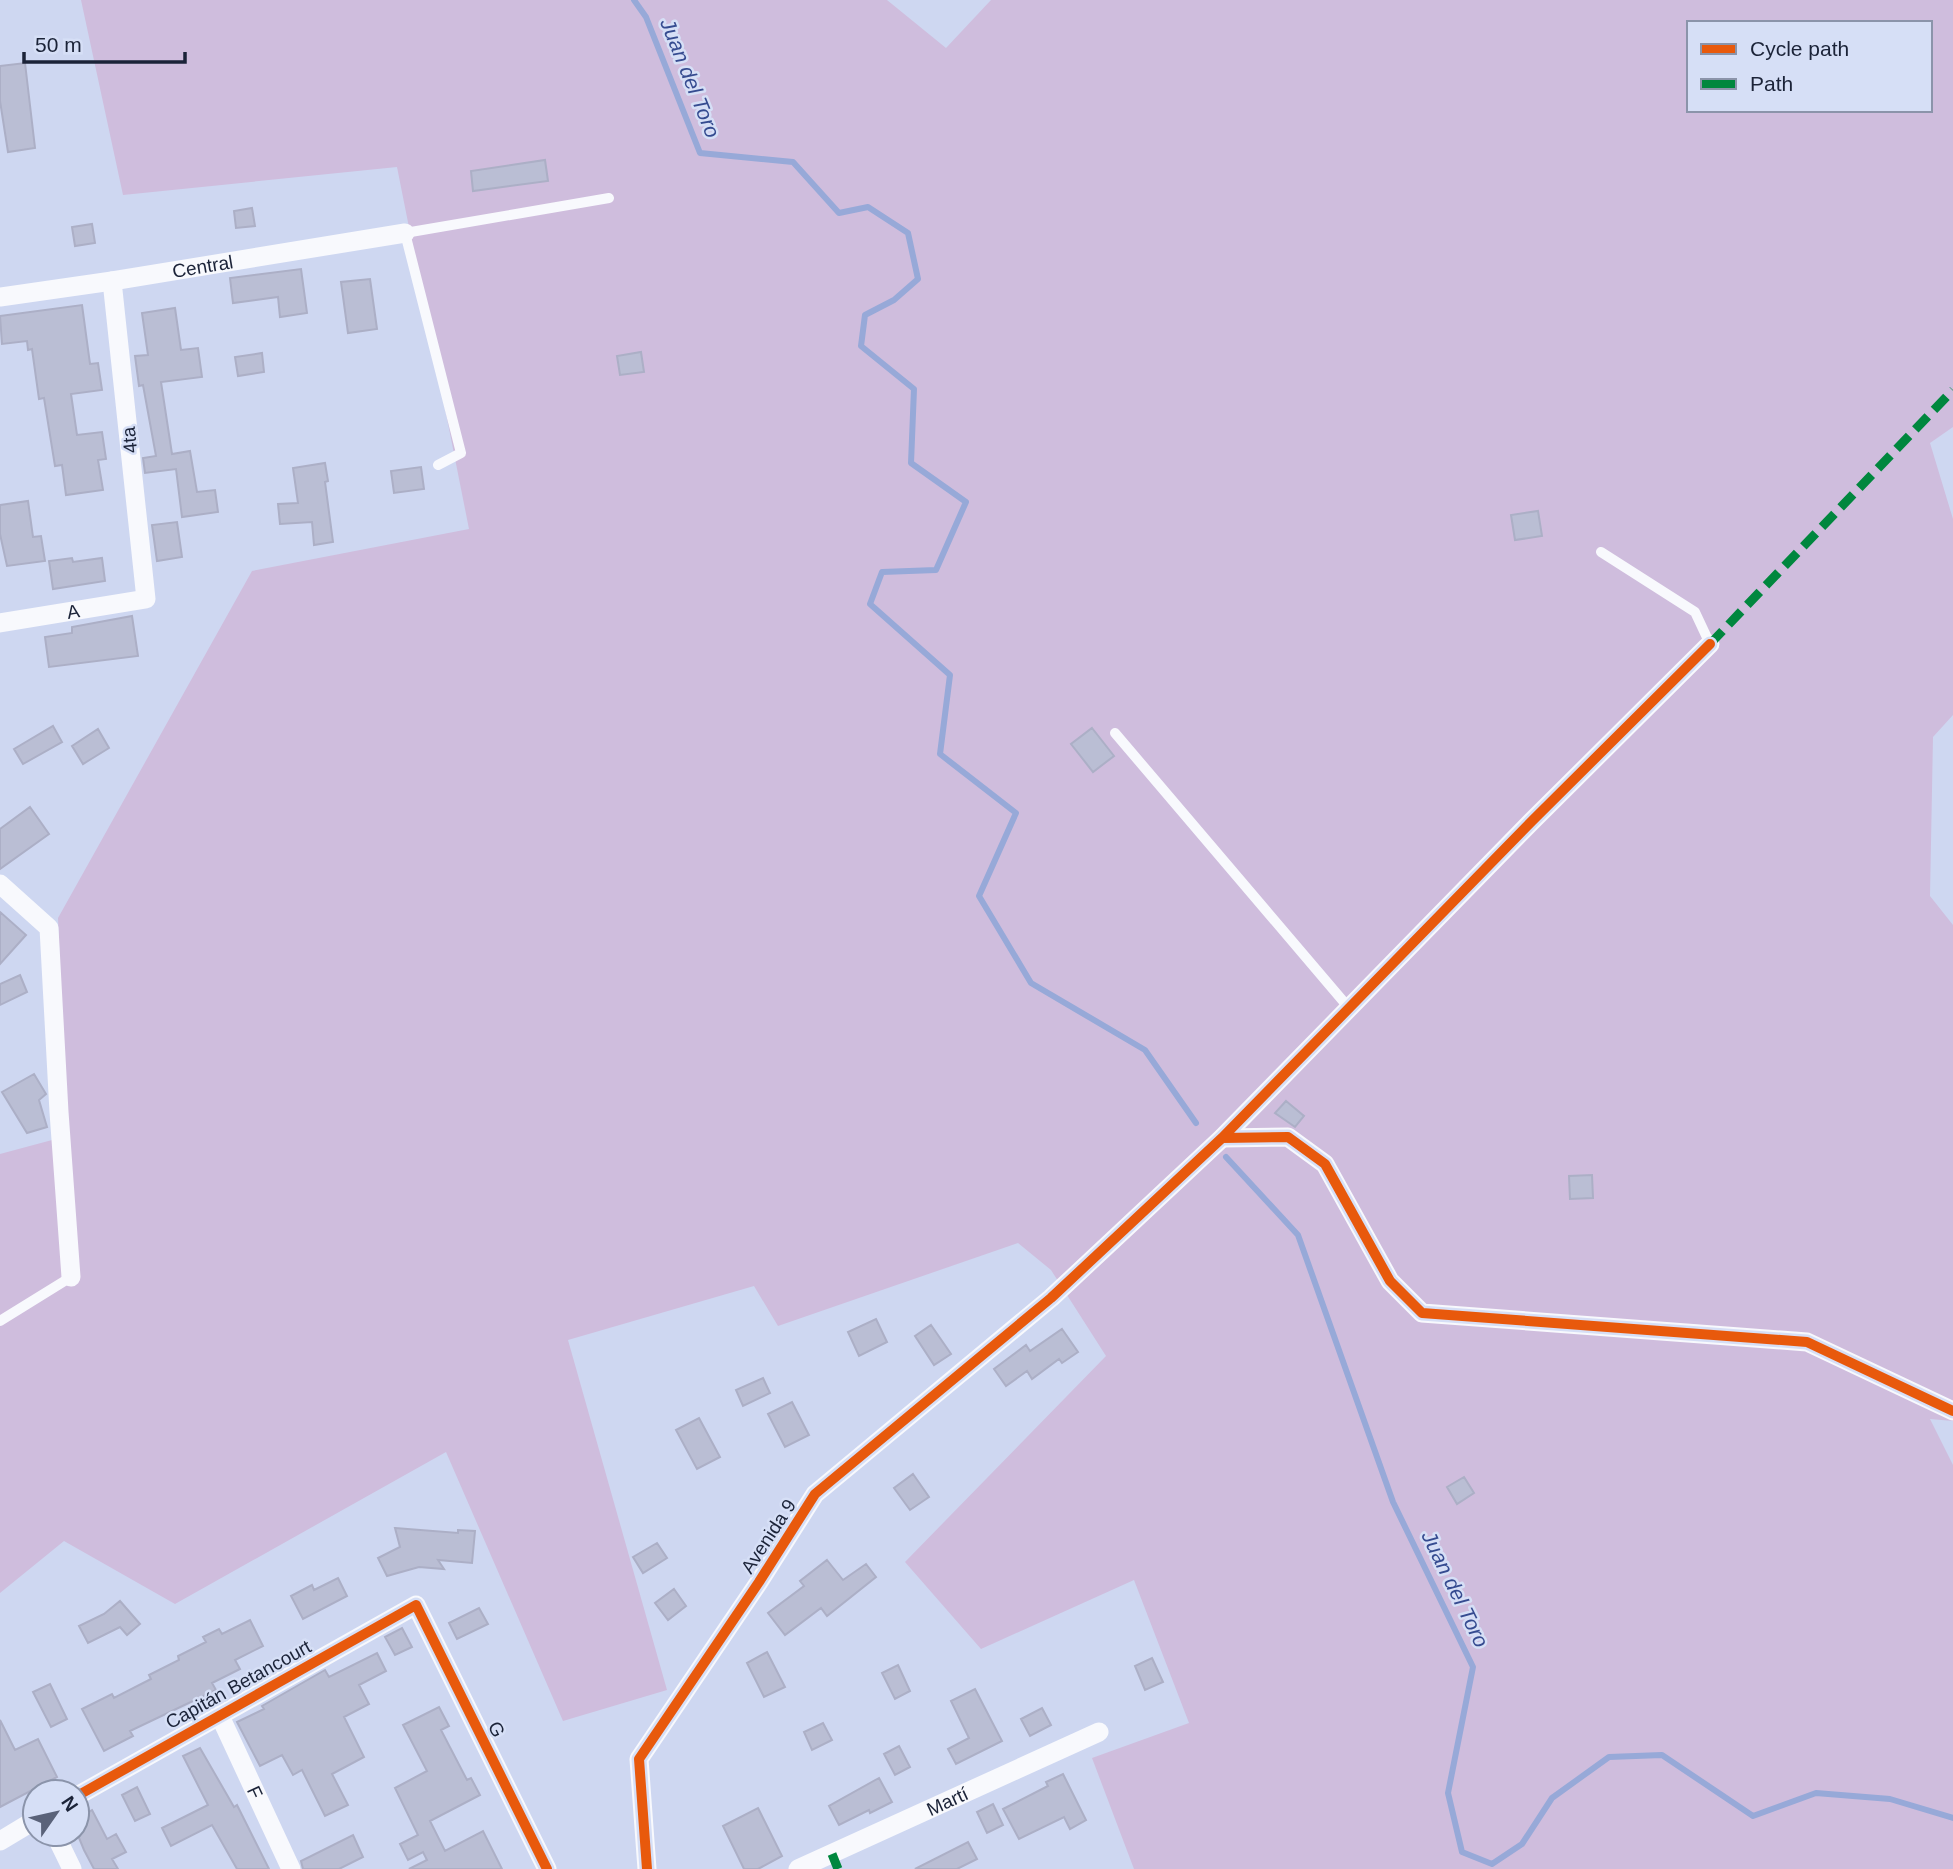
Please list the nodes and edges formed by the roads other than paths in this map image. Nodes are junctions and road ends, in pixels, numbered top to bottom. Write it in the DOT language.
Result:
graph roads {
  1 [pos="609,198"];
  2 [pos="405,233"];
  3 [pos="112,281"];
  4 [pos="0,297"];
  5 [pos="438,465"];
  6 [pos="1601,552"];
  7 [pos="146,599"];
  8 [pos="0,622"];
  9 [pos="1710,644"];
  10 [pos="1115,733"];
  11 [pos="0,884"];
  12 [pos="1349,1008"];
  13 [pos="1222,1138"];
  14 [pos="71,1277"];
  15 [pos="0,1321"];
  16 [pos="1953,1411"];
  17 [pos="416,1605"];
  18 [pos="219,1714"];
  19 [pos="1099,1732"];
  20 [pos="91,1788"];
  21 [pos="21,1828"];
  22 [pos="0,1841"];
  23 [pos="62,1848"];
  24 [pos="835,1861"];
  25 [pos="72,1869"];
  26 [pos="291,1869"];
  27 [pos="547,1869"];
  28 [pos="647,1869"];
  29 [pos="798,1869"];
  1 -- 2 [label="lane"];
  2 -- 3 [label="street, Central"];
  2 -- 5 [label="lane"];
  3 -- 4 [label="street, Central"];
  3 -- 7 [label="street, 4ta"];
  6 -- 9 [label="lane"];
  7 -- 8 [label="street, A"];
  9 -- 12 [label="street, Avenida 9"];
  10 -- 12 [label="lane"];
  11 -- 14 [label="street"];
  12 -- 13 [label="street, Avenida 9"];
  13 -- 16 [label="street"];
  13 -- 28 [label="street, Avenida 9"];
  14 -- 15 [label="lane"];
  17 -- 18 [label="street, Capitán Betancourt"];
  17 -- 27 [label="street, G"];
  18 -- 20 [label="street, Capitán Betancourt"];
  18 -- 26 [label="street, F"];
  19 -- 24 [label="street, Martí"];
  21 -- 22 [label="street"];
  23 -- 25 [label="street"];
  24 -- 29 [label="street, Martí"];
}
